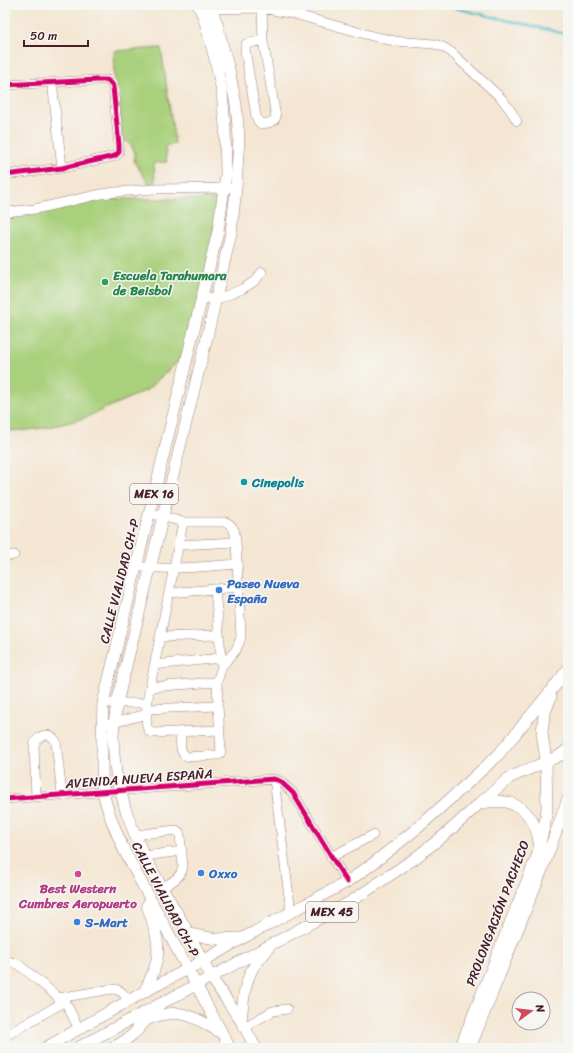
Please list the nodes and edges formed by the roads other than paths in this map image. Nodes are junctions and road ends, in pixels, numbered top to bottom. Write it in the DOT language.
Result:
graph roads {
  1 [pos="198,5"];
  2 [pos="211,7"];
  3 [pos="262,8"];
  4 [pos="263,40"];
  5 [pos="52,82"];
  6 [pos="5,85"];
  7 [pos="517,121"];
  8 [pos="62,168"];
  9 [pos="5,175"];
  10 [pos="224,188"];
  11 [pos="236,189"];
  12 [pos="5,212"];
  13 [pos="262,272"];
  14 [pos="202,298"];
  15 [pos="216,300"];
  16 [pos="150,513"];
  17 [pos="163,517"];
  18 [pos="183,522"];
  19 [pos="236,542"];
  20 [pos="178,545"];
  21 [pos="238,564"];
  22 [pos="137,566"];
  23 [pos="149,568"];
  24 [pos="174,568"];
  25 [pos="239,587"];
  26 [pos="215,589"];
  27 [pos="168,593"];
  28 [pos="219,635"];
  29 [pos="160,637"];
  30 [pos="221,662"];
  31 [pos="154,665"];
  32 [pos="568,669"];
  33 [pos="217,682"];
  34 [pos="150,687"];
  35 [pos="554,687"];
  36 [pos="103,703"];
  37 [pos="116,703"];
  38 [pos="218,706"];
  39 [pos="147,709"];
  40 [pos="114,722"];
  41 [pos="102,726"];
  42 [pos="220,730"];
  43 [pos="180,732"];
  44 [pos="568,749"];
  45 [pos="546,761"];
  46 [pos="274,778"];
  47 [pos="120,790"];
  48 [pos="103,791"];
  49 [pos="62,795"];
  50 [pos="36,796"];
  51 [pos="5,799"];
  52 [pos="568,800"];
  53 [pos="479,804"];
  54 [pos="134,835"];
  55 [pos="373,835"];
  56 [pos="540,843"];
  57 [pos="182,851"];
  58 [pos="144,856"];
  59 [pos="331,857"];
  60 [pos="137,876"];
  61 [pos="346,882"];
  62 [pos="162,888"];
  63 [pos="291,912"];
  64 [pos="189,934"];
  65 [pos="243,938"];
  66 [pos="273,944"];
  67 [pos="5,960"];
  68 [pos="203,961"];
  69 [pos="187,970"];
  70 [pos="212,977"];
  71 [pos="196,985"];
  72 [pos="144,992"];
  73 [pos="61,1000"];
  74 [pos="129,1001"];
  75 [pos="287,1009"];
  76 [pos="146,1019"];
  77 [pos="243,1024"];
  78 [pos="79,1029"];
  79 [pos="221,1032"];
  80 [pos="5,1036"];
  81 [pos="45,1048"];
  82 [pos="77,1048"];
  83 [pos="93,1048"];
  84 [pos="113,1048"];
  85 [pos="230,1048"];
  86 [pos="256,1048"];
  87 [pos="460,1048"];
  88 [pos="470,1048"];
  1 -- 10 [label="main road, CALLE VIALIDAD CH-P / MEX 16"];
  2 -- 3 [label="street"];
  2 -- 11 [label="main road, CALLE VIALIDAD CH-P / MEX 16"];
  3 -- 4 [label="street"];
  3 -- 7 [label="street"];
  4 -- 4 [label="street"];
  5 -- 6 [label="street"];
  5 -- 8 [label="street"];
  5 -- 8 [label="street"];
  8 -- 9 [label="street"];
  10 -- 11 [label="street"];
  10 -- 12 [label="street"];
  10 -- 14 [label="main road, CALLE VIALIDAD CH-P / MEX 16"];
  11 -- 15 [label="main road, CALLE VIALIDAD CH-P / MEX 16"];
  13 -- 15 [label="street"];
  14 -- 15 [label="street"];
  14 -- 16 [label="main road, CALLE VIALIDAD CH-P / MEX 16"];
  15 -- 17 [label="main road, CALLE VIALIDAD CH-P / MEX 16"];
  16 -- 17 [label="street"];
  16 -- 22 [label="main road, CALLE VIALIDAD CH-P / MEX 16"];
  17 -- 18 [label="street"];
  17 -- 23 [label="main road, CALLE VIALIDAD CH-P / MEX 16"];
  18 -- 19 [label="street"];
  18 -- 20 [label="street"];
  19 -- 20 [label="street"];
  19 -- 21 [label="street"];
  20 -- 24 [label="street"];
  21 -- 24 [label="street"];
  21 -- 25 [label="street"];
  22 -- 23 [label="street"];
  22 -- 36 [label="main road, CALLE VIALIDAD CH-P / MEX 16"];
  23 -- 24 [label="street"];
  23 -- 37 [label="main road, CALLE VIALIDAD CH-P / MEX 16"];
  24 -- 27 [label="street"];
  25 -- 26 [label="street"];
  25 -- 30 [label="street"];
  26 -- 27 [label="street"];
  26 -- 28 [label="street"];
  27 -- 29 [label="street"];
  28 -- 29 [label="street"];
  28 -- 30 [label="street"];
  29 -- 31 [label="street"];
  30 -- 31 [label="street"];
  30 -- 33 [label="street"];
  31 -- 34 [label="street"];
  32 -- 35 [label="main road, MEX 45"];
  33 -- 34 [label="street"];
  33 -- 38 [label="street"];
  34 -- 39 [label="street"];
  35 -- 45 [label="main road, PROLONGACIÓN PACHECO"];
  35 -- 61 [label="main road, MEX 45"];
  36 -- 37 [label="street"];
  36 -- 41 [label="main road, CALLE VIALIDAD CH-P / MEX 16"];
  37 -- 39 [label="street"];
  37 -- 40 [label="main road, CALLE VIALIDAD CH-P / MEX 16"];
  38 -- 39 [label="street"];
  38 -- 42 [label="street"];
  39 -- 40 [label="street"];
  39 -- 43 [label="street"];
  40 -- 41 [label="street"];
  40 -- 47 [label="main road, CALLE VIALIDAD CH-P / MEX 16"];
  41 -- 48 [label="main road, CALLE VIALIDAD CH-P / MEX 16"];
  42 -- 43 [label="street"];
  42 -- 43 [label="street"];
  44 -- 45 [label="main road, MEX 45"];
  45 -- 53 [label="main road, MEX 45"];
  45 -- 56 [label="main road, PROLONGACIÓN PACHECO"];
  46 -- 47 [label="street, AVENIDA NUEVA ESPAÑA"];
  46 -- 59 [label="street"];
  46 -- 63 [label="street"];
  47 -- 48 [label="street, AVENIDA NUEVA ESPAÑA"];
  47 -- 54 [label="main road, CALLE VIALIDAD CH-P / MEX 16"];
  48 -- 49 [label="street, AVENIDA NUEVA ESPAÑA"];
  48 -- 60 [label="main road, CALLE VIALIDAD CH-P / MEX 16"];
  49 -- 50 [label="street, AVENIDA NUEVA ESPAÑA"];
  49 -- 50 [label="street"];
  50 -- 51 [label="street, AVENIDA NUEVA ESPAÑA"];
  52 -- 88 [label="main road, PROLONGACIÓN PACHECO"];
  53 -- 56 [label="main road"];
  53 -- 66 [label="main road, MEX 45"];
  54 -- 57 [label="street"];
  54 -- 58 [label="main road, CALLE VIALIDAD CH-P / MEX 16"];
  55 -- 59 [label="street"];
  56 -- 87 [label="main road, PROLONGACIÓN PACHECO"];
  57 -- 58 [label="street"];
  57 -- 62 [label="street"];
  58 -- 62 [label="main road, CALLE VIALIDAD CH-P / MEX 16"];
  59 -- 61 [label="street"];
  60 -- 69 [label="main road, CALLE VIALIDAD CH-P / MEX 16"];
  60 -- 72 [label="main road"];
  61 -- 63 [label="main road, MEX 45"];
  62 -- 64 [label="main road, CALLE VIALIDAD CH-P / MEX 16"];
  63 -- 65 [label="main road, MEX 45"];
  64 -- 65 [label="main road"];
  64 -- 68 [label="main road, CALLE VIALIDAD CH-P / MEX 16"];
  65 -- 68 [label="main road, MEX 45"];
  66 -- 70 [label="main road, MEX 45"];
  66 -- 77 [label="main road"];
  67 -- 73 [label="street"];
  68 -- 69 [label="main road, MEX 45"];
  68 -- 70 [label="main road, CALLE VIALIDAD CH-P / MEX 16"];
  69 -- 71 [label="main road, CALLE VIALIDAD CH-P / MEX 16"];
  69 -- 72 [label="main road, MEX 45"];
  70 -- 71 [label="main road, MEX 45"];
  70 -- 77 [label="main road, CALLE VIALIDAD CH-P"];
  71 -- 79 [label="main road, CALLE VIALIDAD CH-P"];
  71 -- 82 [label="main road, MEX 45"];
  72 -- 74 [label="main road, MEX 45"];
  73 -- 74 [label="street"];
  73 -- 78 [label="street"];
  73 -- 80 [label="street"];
  74 -- 78 [label="main road, MEX 45"];
  75 -- 77 [label="street"];
  76 -- 79 [label="main road"];
  76 -- 83 [label="main road"];
  76 -- 84 [label="main road"];
  77 -- 86 [label="main road, CALLE VIALIDAD CH-P"];
  78 -- 81 [label="main road, MEX 45"];
  79 -- 85 [label="main road, CALLE VIALIDAD CH-P"];
}
